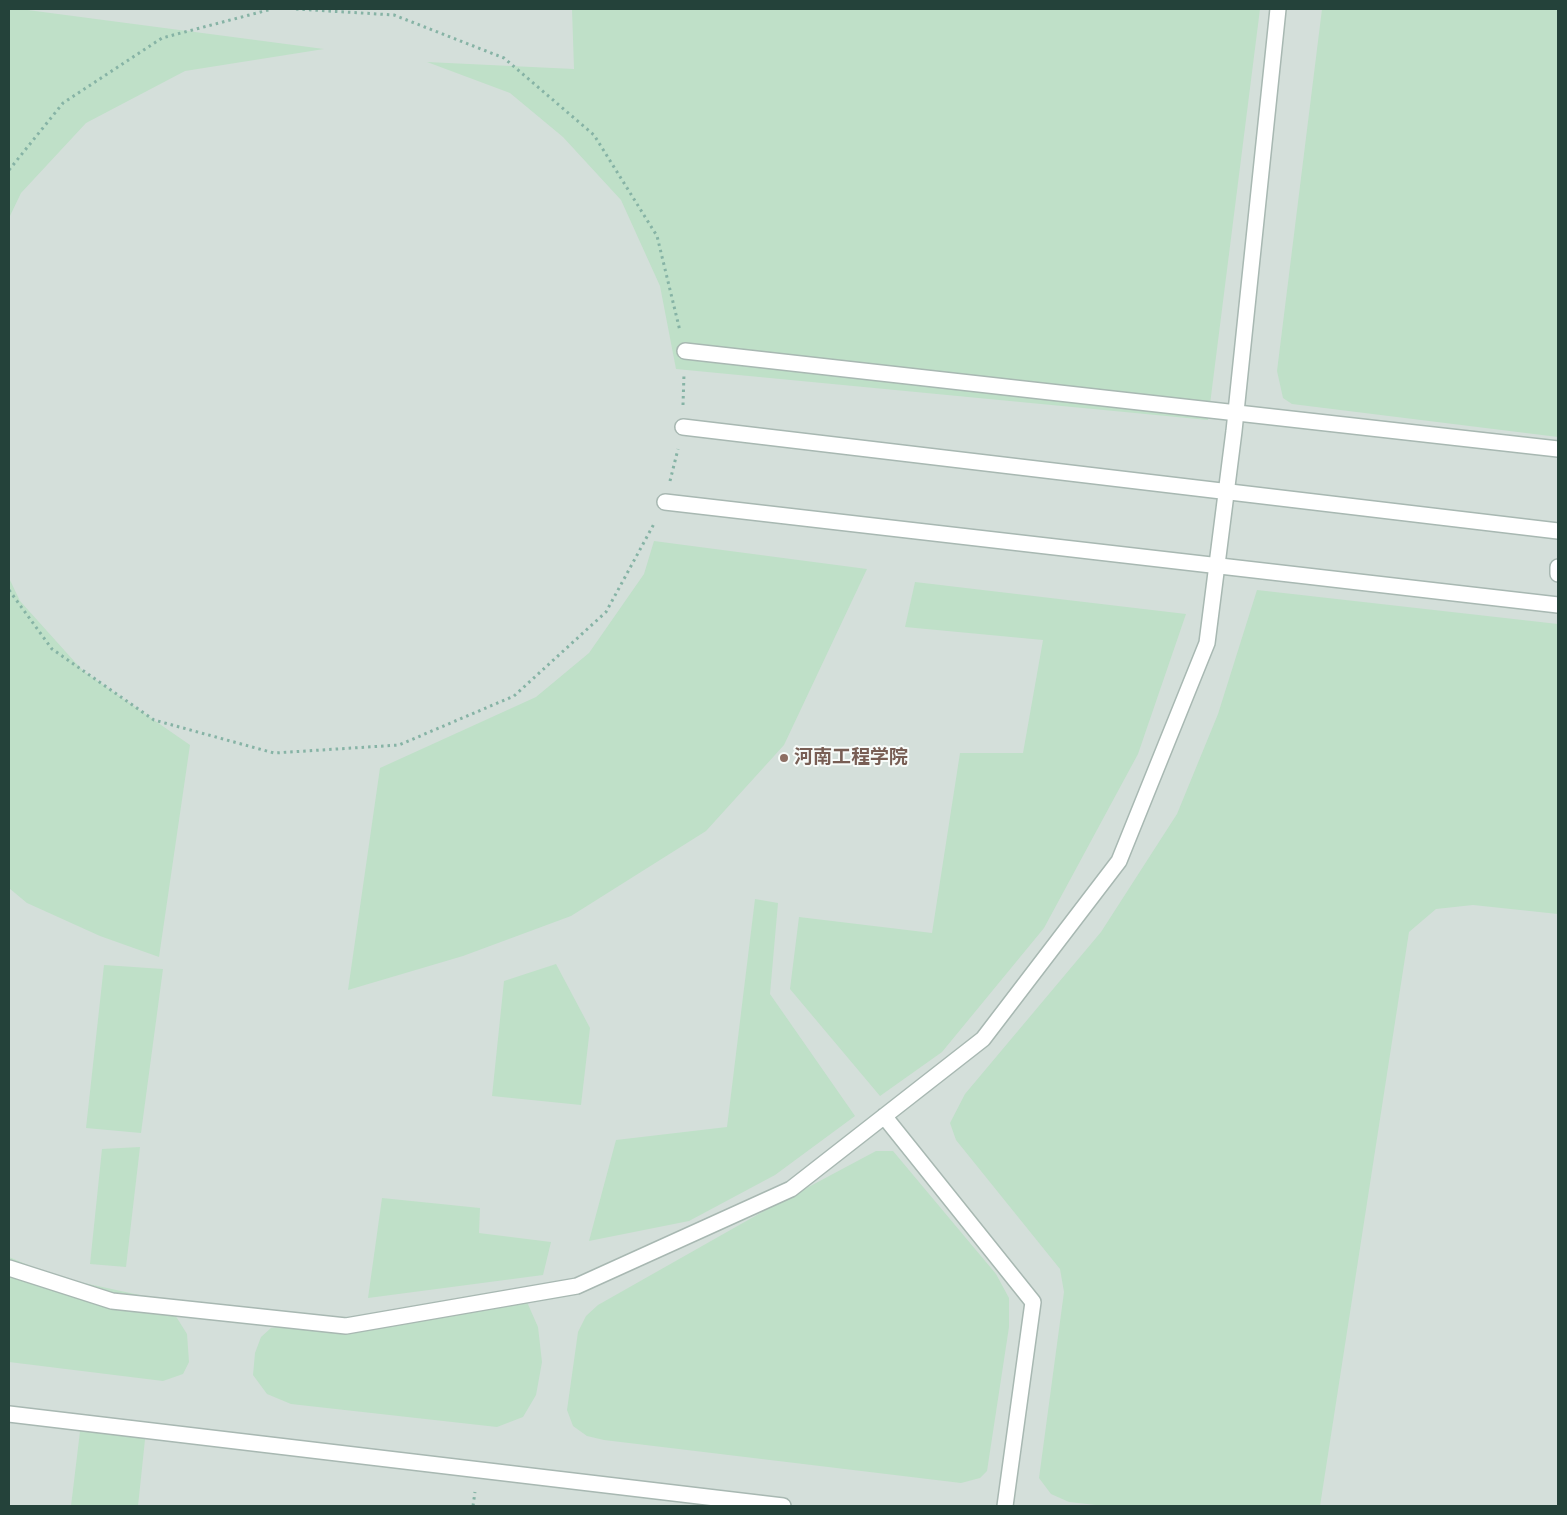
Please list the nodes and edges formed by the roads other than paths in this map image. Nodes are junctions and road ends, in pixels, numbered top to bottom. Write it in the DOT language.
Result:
graph roads {
  1 [pos="1278,9"];
  2 [pos="684,351"];
  3 [pos="683,427"];
  4 [pos="1558,449"];
  5 [pos="666,502"];
  6 [pos="1558,531"];
  7 [pos="1558,567"];
  8 [pos="1558,574"];
  9 [pos="1558,605"];
  10 [pos="884,1116"];
  11 [pos="9,1268"];
  12 [pos="9,1414"];
  13 [pos="784,1506"];
  14 [pos="1005,1506"];
  1 -- 10 [label="street"];
  2 -- 4 [label="street"];
  3 -- 6 [label="street"];
  5 -- 9 [label="street"];
  7 -- 8 [label="street"];
  10 -- 11 [label="street"];
  10 -- 14 [label="street"];
  12 -- 13 [label="street"];
}
